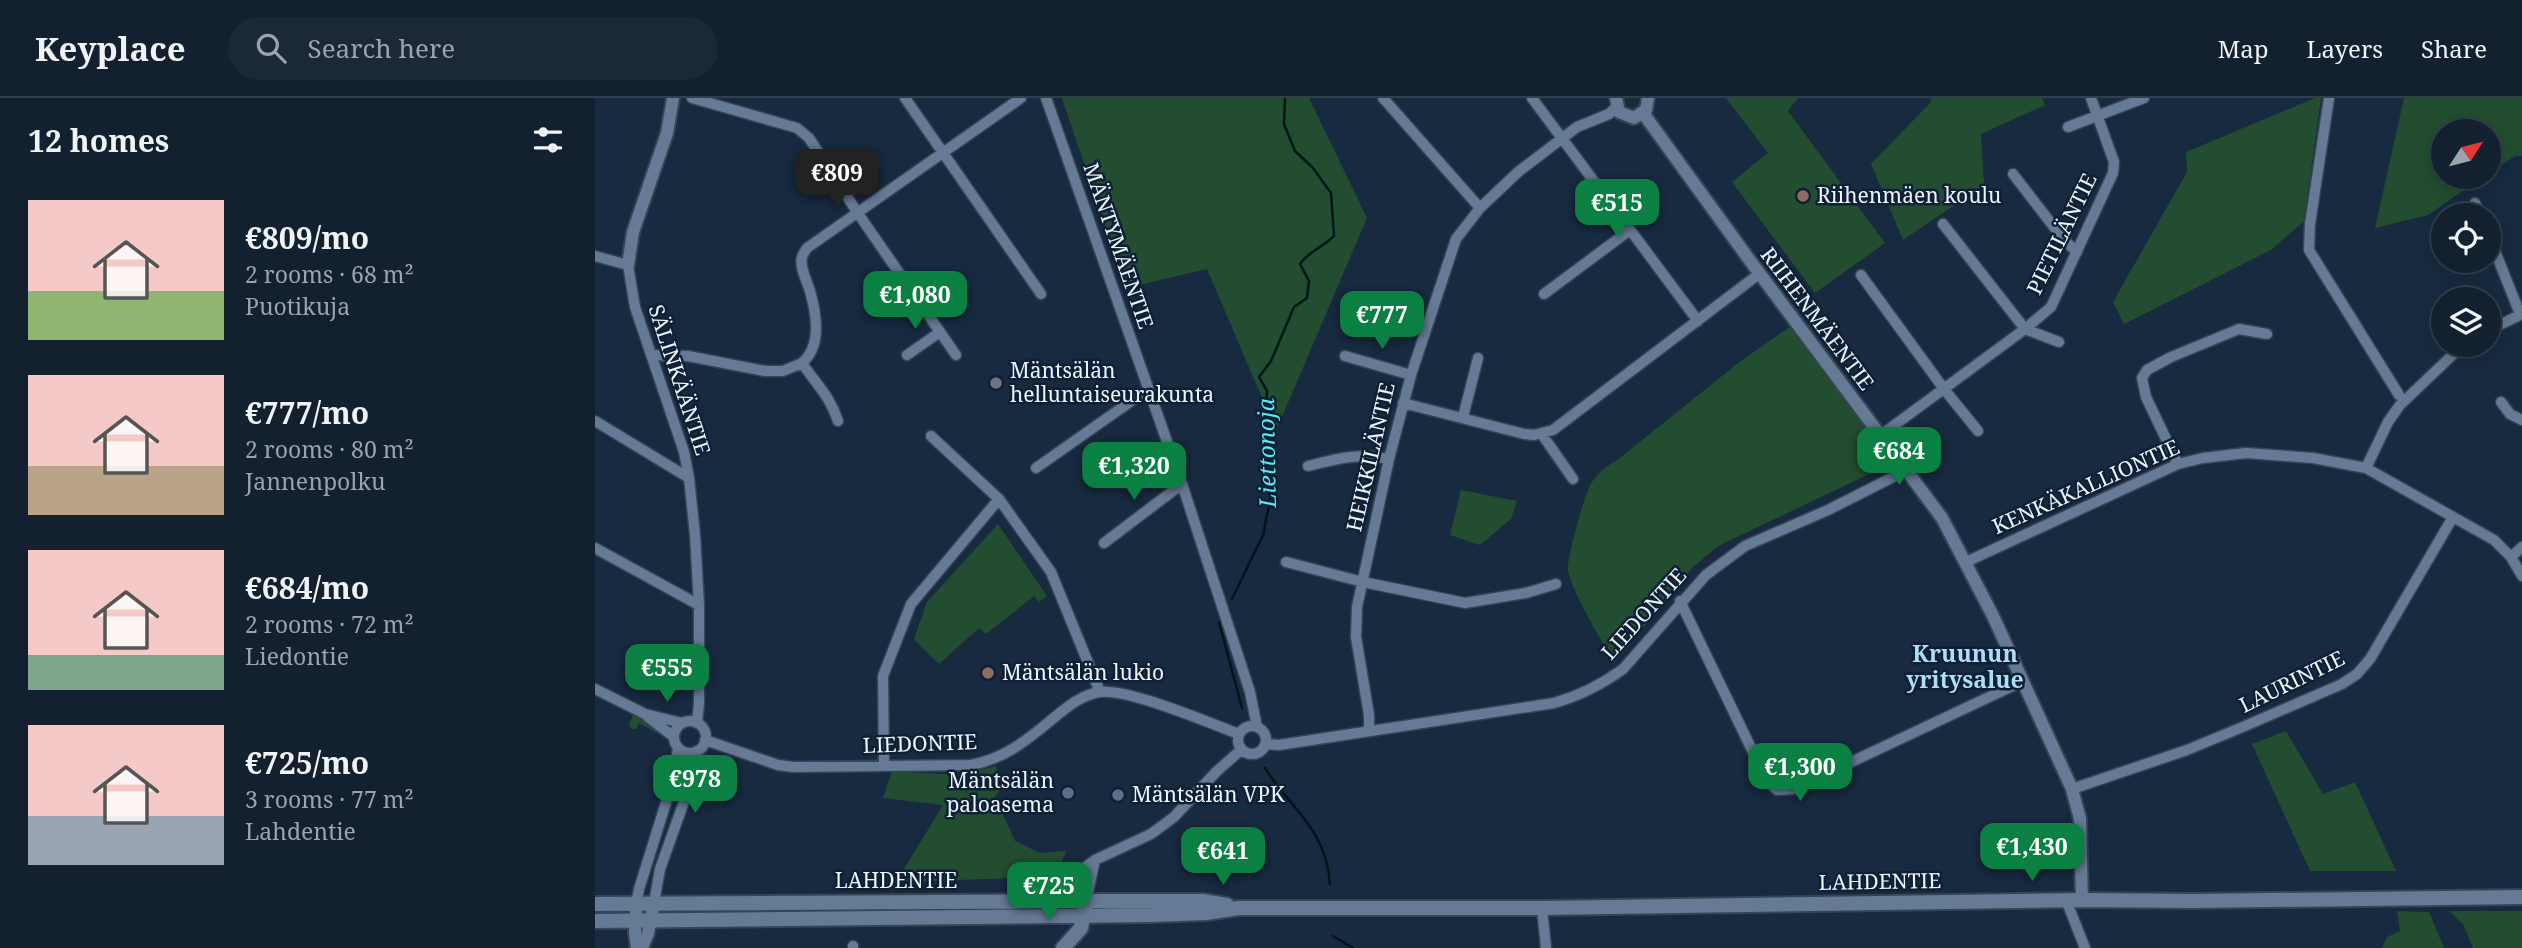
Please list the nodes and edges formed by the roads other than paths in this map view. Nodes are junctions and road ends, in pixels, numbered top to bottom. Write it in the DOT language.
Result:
graph roads {
  1 [pos="673,98"];
  2 [pos="692,98"];
  3 [pos="905,98"];
  4 [pos="1021,98"];
  5 [pos="1046,98"];
  6 [pos="1532,98"];
  7 [pos="1648,98"];
  8 [pos="2091,98"];
  9 [pos="2144,98"];
  10 [pos="2329,98"];
  11 [pos="1385,99"];
  12 [pos="1616,103"];
  13 [pos="1643,113"];
  14 [pos="2099,117"];
  15 [pos="2068,127"];
  16 [pos="1563,138"];
  17 [pos="943,151"];
  18 [pos="2013,174"];
  19 [pos="1480,208"];
  20 [pos="857,212"];
  21 [pos="1943,224"];
  22 [pos="1630,230"];
  23 [pos="2077,252"];
  24 [pos="595,256"];
  25 [pos="628,265"];
  26 [pos="2501,265"];
  27 [pos="1759,274"];
  28 [pos="1861,275"];
  29 [pos="1041,294"];
  30 [pos="1544,294"];
  31 [pos="2521,314"];
  32 [pos="1698,321"];
  33 [pos="2501,324"];
  34 [pos="2025,329"];
  35 [pos="940,332"];
  36 [pos="2267,334"];
  37 [pos="2059,342"];
  38 [pos="651,355"];
  39 [pos="907,355"];
  40 [pos="956,355"];
  41 [pos="1345,356"];
  42 [pos="2450,357"];
  43 [pos="1478,358"];
  44 [pos="802,363"];
  45 [pos="1411,375"];
  46 [pos="1944,389"];
  47 [pos="1147,390"];
  48 [pos="2399,395"];
  49 [pos="2501,402"];
  50 [pos="1403,403"];
  51 [pos="1463,417"];
  52 [pos="2522,420"];
  53 [pos="595,421"];
  54 [pos="838,421"];
  55 [pos="1978,431"];
  56 [pos="1541,433"];
  57 [pos="1881,435"];
  58 [pos="931,436"];
  59 [pos="1389,459"];
  60 [pos="2178,464"];
  61 [pos="1308,466"];
  62 [pos="1036,468"];
  63 [pos="2366,468"];
  64 [pos="1907,470"];
  65 [pos="689,478"];
  66 [pos="1573,479"];
  67 [pos="1182,484"];
  68 [pos="999,499"];
  69 [pos="2453,517"];
  70 [pos="1104,543"];
  71 [pos="2522,547"];
  72 [pos="595,548"];
  73 [pos="2511,557"];
  74 [pos="1286,562"];
  75 [pos="1966,562"];
  76 [pos="2522,576"];
  77 [pos="1363,582"];
  78 [pos="1556,584"];
  79 [pos="1680,601"];
  80 [pos="699,604"];
  81 [pos="2023,681"];
  82 [pos="595,689"];
  83 [pos="1100,692"];
  84 [pos="645,714"];
  85 [pos="682,723"];
  86 [pos="697,723"];
  87 [pos="1257,727"];
  88 [pos="1369,731"];
  89 [pos="1238,734"];
  90 [pos="674,737"];
  91 [pos="705,740"];
  92 [pos="1265,744"];
  93 [pos="678,748"];
  94 [pos="1241,750"];
  95 [pos="697,751"];
  96 [pos="884,765"];
  97 [pos="2071,789"];
  98 [pos="1095,860"];
  99 [pos="2522,897"];
  100 [pos="2066,900"];
  101 [pos="2081,900"];
  102 [pos="1068,901"];
  103 [pos="1086,901"];
  104 [pos="654,903"];
  105 [pos="595,904"];
  106 [pos="636,904"];
  107 [pos="1239,908"];
  108 [pos="1542,908"];
  109 [pos="1068,916"];
  110 [pos="1083,916"];
  111 [pos="651,920"];
  112 [pos="595,921"];
  113 [pos="635,921"];
  114 [pos="1064,947"];
  115 [pos="640,948"];
  116 [pos="1546,948"];
  117 [pos="2085,948"];
  1 -- 25 [label="street, SÄLINKÄÄNTIE"];
  2 -- 20 [label="street"];
  3 -- 17 [label="street"];
  4 -- 17 [label="street"];
  5 -- 47 [label="street, MÄNTYMÄENTIE"];
  6 -- 16 [label="street"];
  7 -- 13 [label="street"];
  8 -- 14 [label="street, PIETILÄNTIE"];
  9 -- 14 [label="street"];
  10 -- 48 [label="street"];
  11 -- 19 [label="street"];
  12 -- 13 [label="street"];
  12 -- 16 [label="street, HEIKKILÄNTIE"];
  13 -- 27 [label="street, RIIHENMÄENTIE"];
  14 -- 15 [label="street"];
  14 -- 23 [label="street, PIETILÄNTIE"];
  16 -- 19 [label="street, HEIKKILÄNTIE"];
  16 -- 22 [label="street"];
  17 -- 20 [label="street"];
  17 -- 29 [label="street"];
  18 -- 23 [label="street"];
  19 -- 45 [label="street, HEIKKILÄNTIE"];
  20 -- 35 [label="street"];
  20 -- 44 [label="street"];
  21 -- 34 [label="street"];
  22 -- 30 [label="street"];
  22 -- 32 [label="street"];
  23 -- 34 [label="street, PIETILÄNTIE"];
  24 -- 25 [label="street"];
  25 -- 38 [label="street, SÄLINKÄÄNTIE"];
  26 -- 31 [label="street"];
  27 -- 32 [label="street"];
  27 -- 57 [label="street, RIIHENMÄENTIE"];
  28 -- 46 [label="street"];
  31 -- 33 [label="street"];
  32 -- 56 [label="street"];
  34 -- 37 [label="street"];
  34 -- 46 [label="street, PIETILÄNTIE"];
  35 -- 39 [label="street"];
  35 -- 40 [label="street"];
  36 -- 60 [label="street"];
  38 -- 44 [label="street"];
  38 -- 65 [label="street, SÄLINKÄÄNTIE"];
  41 -- 45 [label="street"];
  42 -- 63 [label="street"];
  43 -- 51 [label="street"];
  44 -- 54 [label="street"];
  45 -- 50 [label="street, HEIKKILÄNTIE"];
  46 -- 55 [label="street"];
  46 -- 57 [label="street, PIETILÄNTIE"];
  47 -- 62 [label="street"];
  47 -- 67 [label="street, MÄNTYMÄENTIE"];
  49 -- 52 [label="street"];
  50 -- 51 [label="street"];
  50 -- 59 [label="street, HEIKKILÄNTIE"];
  51 -- 56 [label="street"];
  53 -- 65 [label="street"];
  56 -- 66 [label="street"];
  57 -- 64 [label="street, RIIHENMÄENTIE"];
  58 -- 68 [label="street"];
  59 -- 61 [label="street"];
  59 -- 77 [label="street, HEIKKILÄNTIE"];
  60 -- 63 [label="street, KENKÄKALLIONTIE"];
  60 -- 75 [label="street, KENKÄKALLIONTIE"];
  63 -- 69 [label="street, KENKÄKALLIONTIE"];
  64 -- 75 [label="street, RIIHENMÄENTIE"];
  64 -- 79 [label="street, LIEDONTIE"];
  65 -- 80 [label="street, SÄLINKÄÄNTIE"];
  67 -- 70 [label="street"];
  67 -- 87 [label="street, MÄNTYMÄENTIE"];
  68 -- 83 [label="street"];
  68 -- 96 [label="street"];
  69 -- 73 [label="street, KENKÄKALLIONTIE"];
  69 -- 97 [label="street, LAURINTIE"];
  71 -- 73 [label="street"];
  72 -- 80 [label="street"];
  73 -- 76 [label="street, KENKÄKALLIONTIE"];
  74 -- 77 [label="street"];
  75 -- 81 [label="street, RIIHENMÄENTIE"];
  77 -- 78 [label="street"];
  77 -- 88 [label="street, HEIKKILÄNTIE"];
  79 -- 81 [label="street"];
  79 -- 88 [label="street, LIEDONTIE"];
  80 -- 86 [label="street, SÄLINKÄÄNTIE"];
  81 -- 97 [label="street, RIIHENMÄENTIE"];
  82 -- 84 [label="street"];
  83 -- 89 [label="street"];
  83 -- 96 [label="street, LIEDONTIE"];
  84 -- 85 [label="street"];
  84 -- 90 [label="street"];
  85 -- 86 [label="street"];
  85 -- 90 [label="street"];
  86 -- 91 [label="street"];
  87 -- 89 [label="street"];
  87 -- 92 [label="street"];
  88 -- 92 [label="street, LIEDONTIE"];
  89 -- 94 [label="street"];
  90 -- 93 [label="street"];
  91 -- 95 [label="street"];
  91 -- 96 [label="street, LIEDONTIE"];
  92 -- 94 [label="street"];
  93 -- 95 [label="street"];
  93 -- 106 [label="street"];
  94 -- 98 [label="street"];
  95 -- 104 [label="street"];
  97 -- 101 [label="street, RIIHENMÄENTIE"];
  98 -- 102 [label="street"];
  98 -- 103 [label="street"];
  99 -- 101 [label="main road, LAHDENTIE"];
  100 -- 101 [label="main road, LAHDENTIE"];
  100 -- 108 [label="main road, LAHDENTIE"];
  100 -- 117 [label="street"];
  102 -- 103 [label="main road, LAHDENTIE"];
  102 -- 104 [label="main road, LAHDENTIE"];
  102 -- 109 [label="main road"];
  103 -- 107 [label="main road, LAHDENTIE"];
  103 -- 110 [label="main road"];
  104 -- 106 [label="main road, LAHDENTIE"];
  104 -- 111 [label="street"];
  105 -- 106 [label="main road, LAHDENTIE"];
  106 -- 113 [label="street"];
  107 -- 108 [label="main road, LAHDENTIE"];
  107 -- 110 [label="main road, LAHDENTIE"];
  108 -- 116 [label="street"];
  109 -- 110 [label="main road, LAHDENTIE"];
  109 -- 111 [label="main road, LAHDENTIE"];
  109 -- 114 [label="main road"];
  110 -- 114 [label="main road"];
  111 -- 113 [label="main road, LAHDENTIE"];
  111 -- 115 [label="street"];
  112 -- 113 [label="main road, LAHDENTIE"];
  113 -- 115 [label="street"];
}
